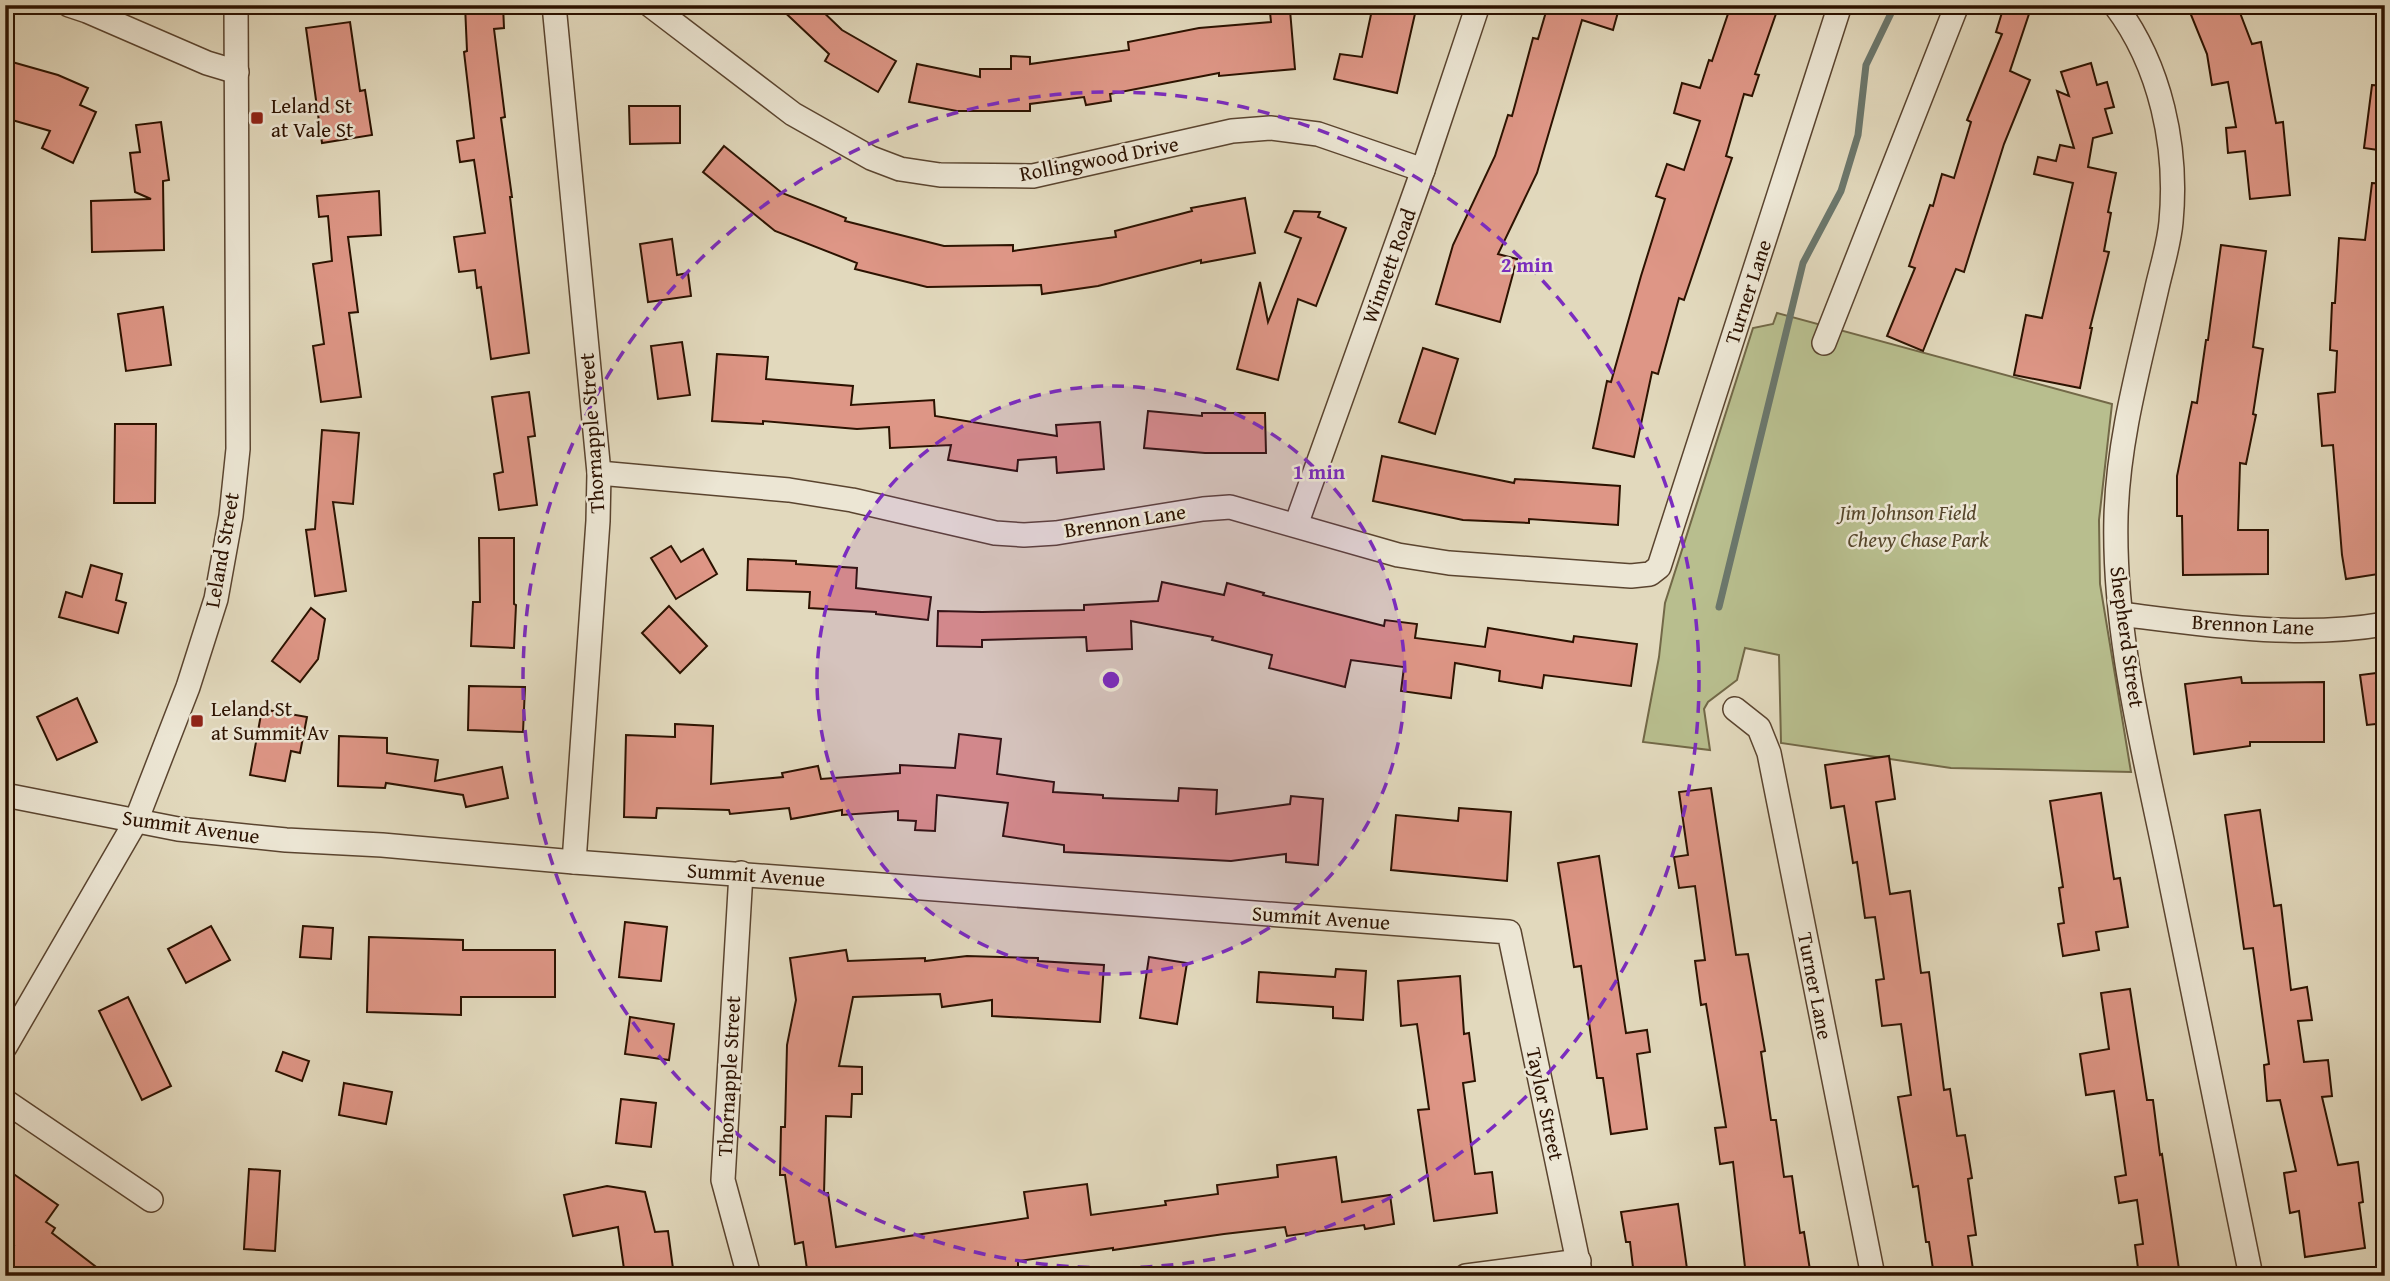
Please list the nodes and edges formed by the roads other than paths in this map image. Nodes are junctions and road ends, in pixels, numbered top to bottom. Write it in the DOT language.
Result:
graph roads {
  1 [pos="69,5"];
  2 [pos="236,5"];
  3 [pos="554,5"];
  4 [pos="650,5"];
  5 [pos="1478,5"];
  6 [pos="1840,5"];
  7 [pos="1957,5"];
  8 [pos="2115,5"];
  9 [pos="237,72"];
  10 [pos="1423,170"];
  11 [pos="1825,343"];
  12 [pos="599,473"];
  13 [pos="1296,525"];
  14 [pos="1650,574"];
  15 [pos="2121,614"];
  16 [pos="2385,624"];
  17 [pos="1734,709"];
  18 [pos="5,795"];
  19 [pos="136,821"];
  20 [pos="574,862"];
  21 [pos="741,873"];
  22 [pos="1509,932"];
  23 [pos="5,1047"];
  24 [pos="5,1101"];
  25 [pos="151,1200"];
  26 [pos="1580,1268"];
  27 [pos="749,1276"];
  28 [pos="1466,1276"];
  29 [pos="1873,1276"];
  30 [pos="2250,1276"];
  1 -- 9 [label="street"];
  2 -- 9 [label="street, Leland Street"];
  3 -- 12 [label="street, Thornapple Street"];
  4 -- 10 [label="street, Rollingwood Drive"];
  5 -- 10 [label="street, Winnett Road"];
  6 -- 14 [label="street, Turner Lane"];
  7 -- 11 [label="street"];
  8 -- 15 [label="street, Shepherd Street"];
  9 -- 19 [label="street, Leland Street"];
  10 -- 13 [label="street, Winnett Road"];
  12 -- 13 [label="street, Brennon Lane"];
  12 -- 20 [label="street, Thornapple Street"];
  13 -- 14 [label="street, Brennon Lane"];
  15 -- 16 [label="street, Brennon Lane"];
  15 -- 30 [label="street, Shepherd Street"];
  17 -- 29 [label="street, Turner Lane"];
  18 -- 19 [label="street, Summit Avenue"];
  19 -- 20 [label="street, Summit Avenue"];
  19 -- 23 [label="street, Leland Street"];
  20 -- 21 [label="street, Summit Avenue"];
  21 -- 22 [label="street, Summit Avenue"];
  21 -- 27 [label="street, Thornapple Street"];
  22 -- 26 [label="street, Taylor Street"];
  24 -- 25 [label="street"];
  26 -- 28 [label="street"];
}
